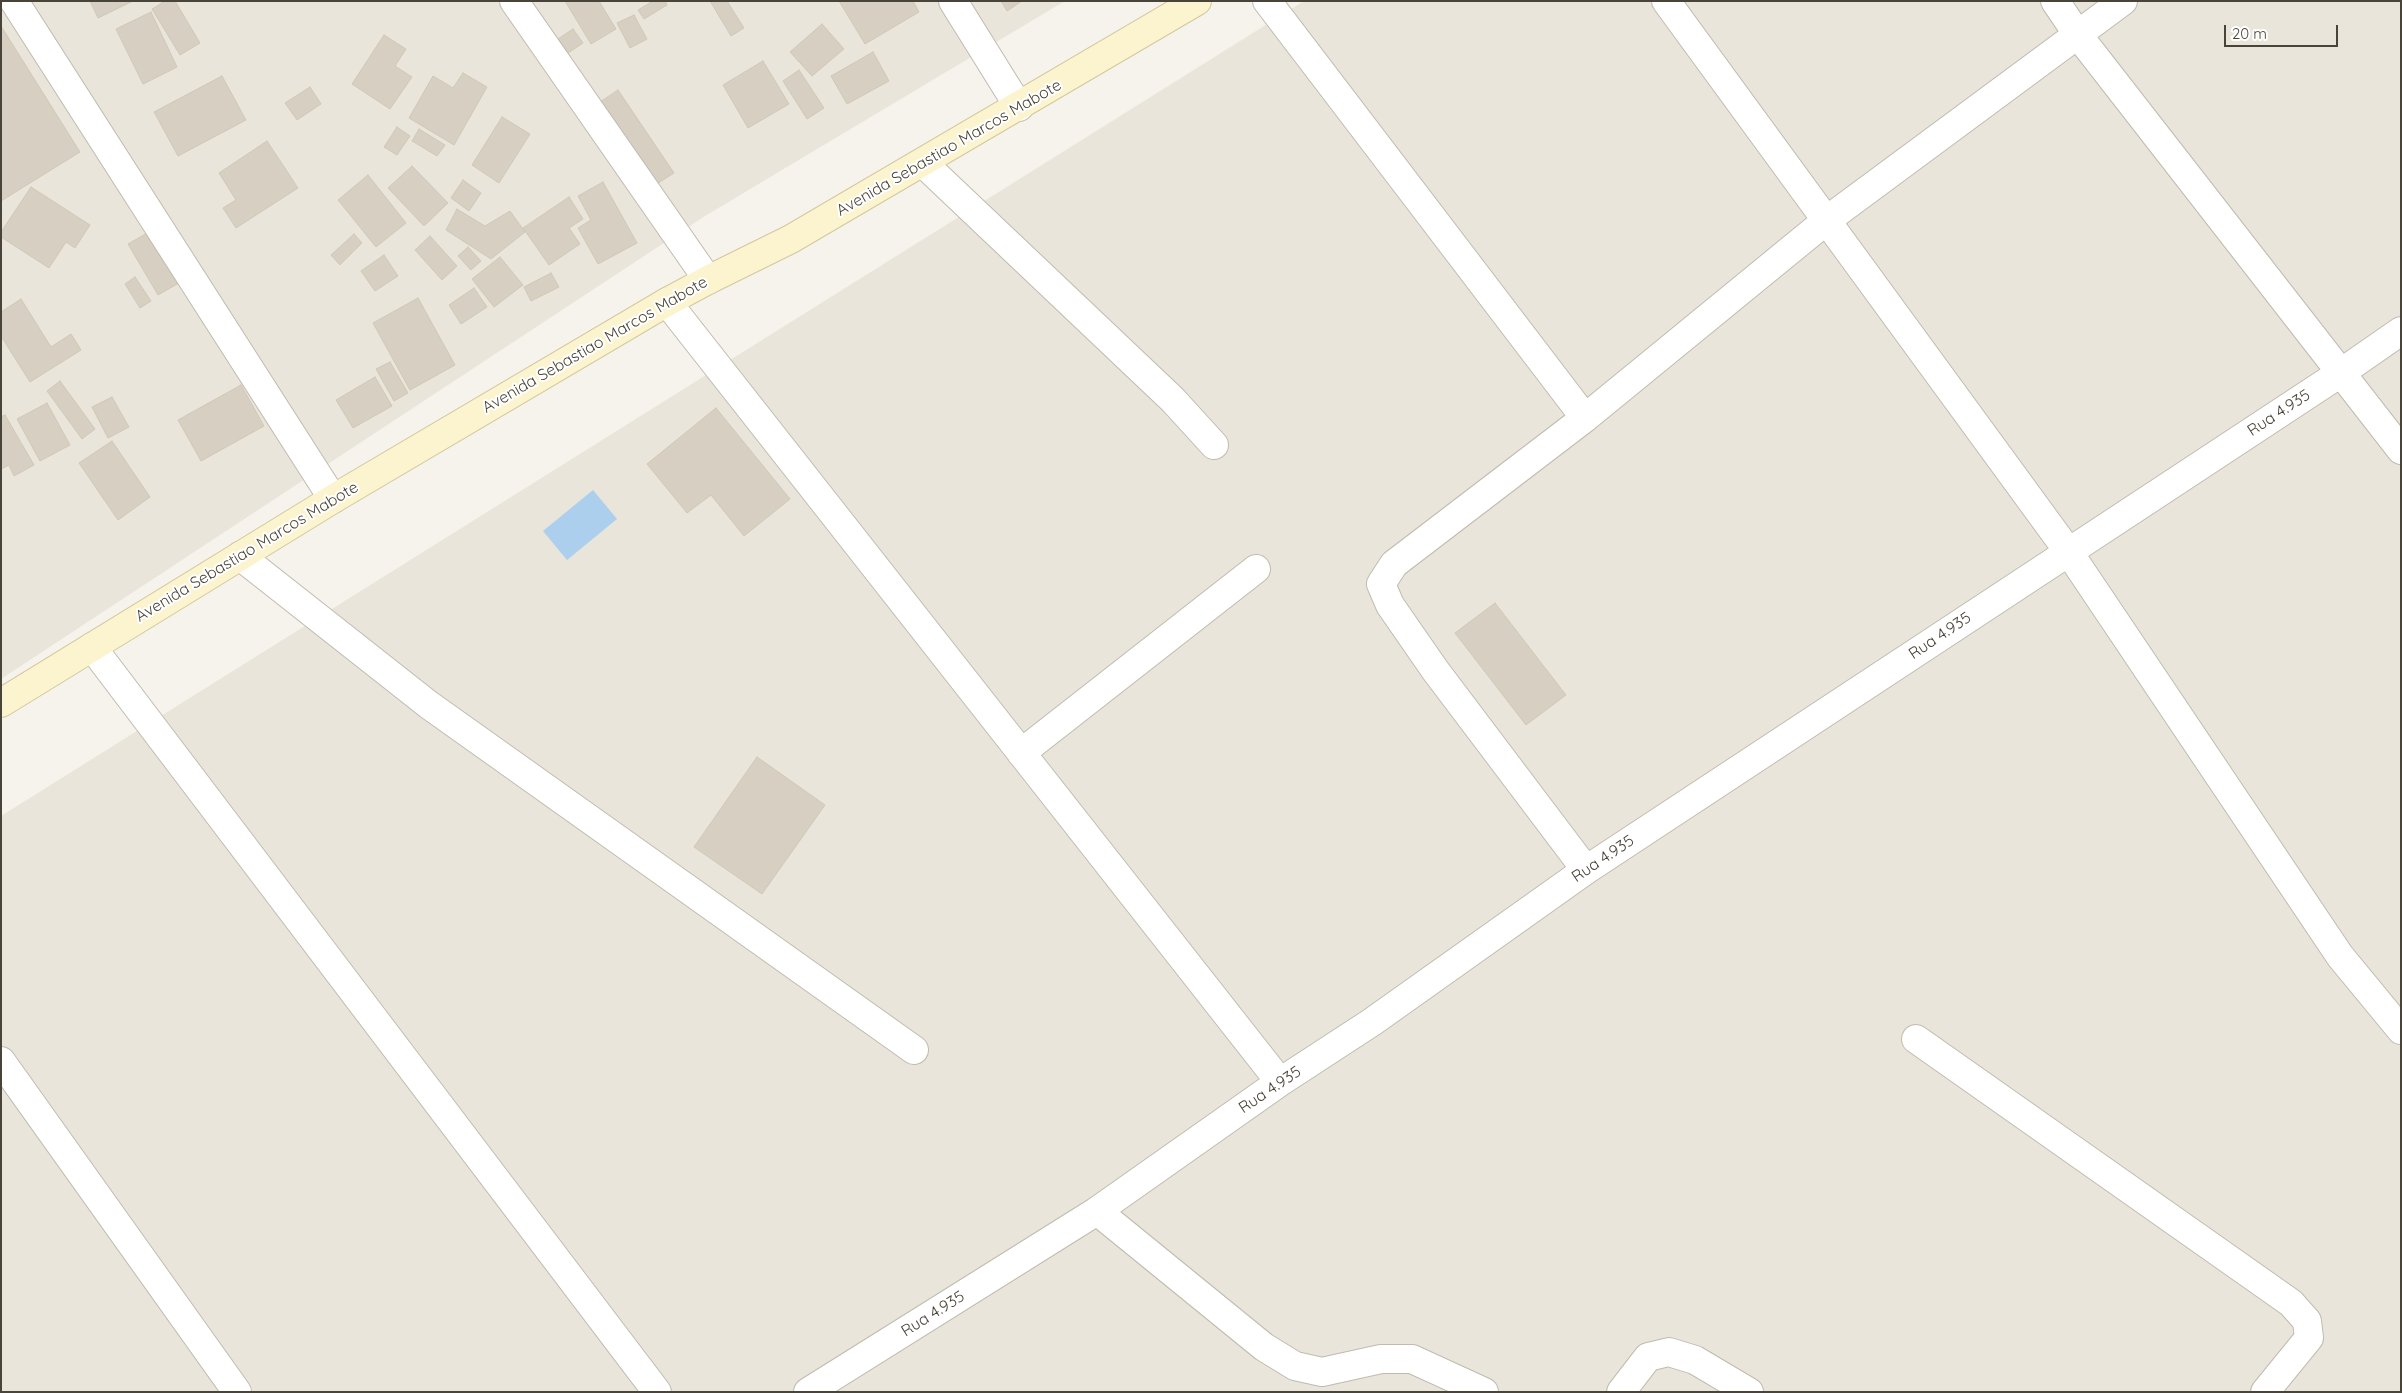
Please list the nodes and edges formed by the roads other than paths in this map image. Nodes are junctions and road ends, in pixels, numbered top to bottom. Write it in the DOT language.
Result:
graph roads {
  1 [pos="14,1"];
  2 [pos="514,1"];
  3 [pos="952,1"];
  4 [pos="1197,1"];
  5 [pos="1267,1"];
  6 [pos="1666,1"];
  7 [pos="2055,1"];
  8 [pos="2123,1"];
  9 [pos="2078,35"];
  10 [pos="1018,108"];
  11 [pos="923,163"];
  12 [pos="1827,220"];
  13 [pos="708,280"];
  14 [pos="667,302"];
  15 [pos="2401,331"];
  16 [pos="2342,372"];
  17 [pos="1585,418"];
  18 [pos="1214,445"];
  19 [pos="2401,450"];
  20 [pos="333,498"];
  21 [pos="2068,551"];
  22 [pos="240,556"];
  23 [pos="1256,569"];
  24 [pos="92,647"];
  25 [pos="1,703"];
  26 [pos="1021,752"];
  27 [pos="1586,870"];
  28 [pos="2401,1030"];
  29 [pos="1916,1039"];
  30 [pos="914,1050"];
  31 [pos="1,1061"];
  32 [pos="1280,1082"];
  33 [pos="1096,1212"];
  34 [pos="237,1392"];
  35 [pos="657,1392"];
  36 [pos="808,1392"];
  37 [pos="1484,1392"];
  38 [pos="1621,1392"];
  39 [pos="1749,1392"];
  40 [pos="2265,1392"];
  1 -- 20 [label="street"];
  2 -- 13 [label="street"];
  3 -- 10 [label="street"];
  4 -- 10 [label="main road, Avenida Sebastiao Marcos Mabote"];
  5 -- 17 [label="street"];
  6 -- 12 [label="street"];
  7 -- 9 [label="street"];
  8 -- 9 [label="street"];
  9 -- 12 [label="street"];
  9 -- 16 [label="street"];
  10 -- 11 [label="main road, Avenida Sebastiao Marcos Mabote"];
  11 -- 13 [label="main road, Avenida Sebastiao Marcos Mabote"];
  11 -- 18 [label="street"];
  12 -- 17 [label="street"];
  12 -- 21 [label="street"];
  13 -- 14 [label="main road, Avenida Sebastiao Marcos Mabote"];
  14 -- 20 [label="main road, Avenida Sebastiao Marcos Mabote"];
  14 -- 26 [label="street"];
  15 -- 16 [label="street, Rua 4.935"];
  16 -- 19 [label="street"];
  16 -- 21 [label="street, Rua 4.935"];
  17 -- 27 [label="street"];
  20 -- 22 [label="main road, Avenida Sebastiao Marcos Mabote"];
  21 -- 27 [label="street, Rua 4.935"];
  21 -- 28 [label="street"];
  22 -- 24 [label="main road, Avenida Sebastiao Marcos Mabote"];
  22 -- 30 [label="street"];
  23 -- 26 [label="street"];
  24 -- 25 [label="main road, Avenida Sebastiao Marcos Mabote"];
  24 -- 35 [label="street"];
  26 -- 32 [label="street"];
  27 -- 32 [label="street, Rua 4.935"];
  29 -- 40 [label="street"];
  31 -- 34 [label="street"];
  32 -- 33 [label="street, Rua 4.935"];
  33 -- 36 [label="street, Rua 4.935"];
  33 -- 37 [label="street"];
  38 -- 39 [label="street"];
}
